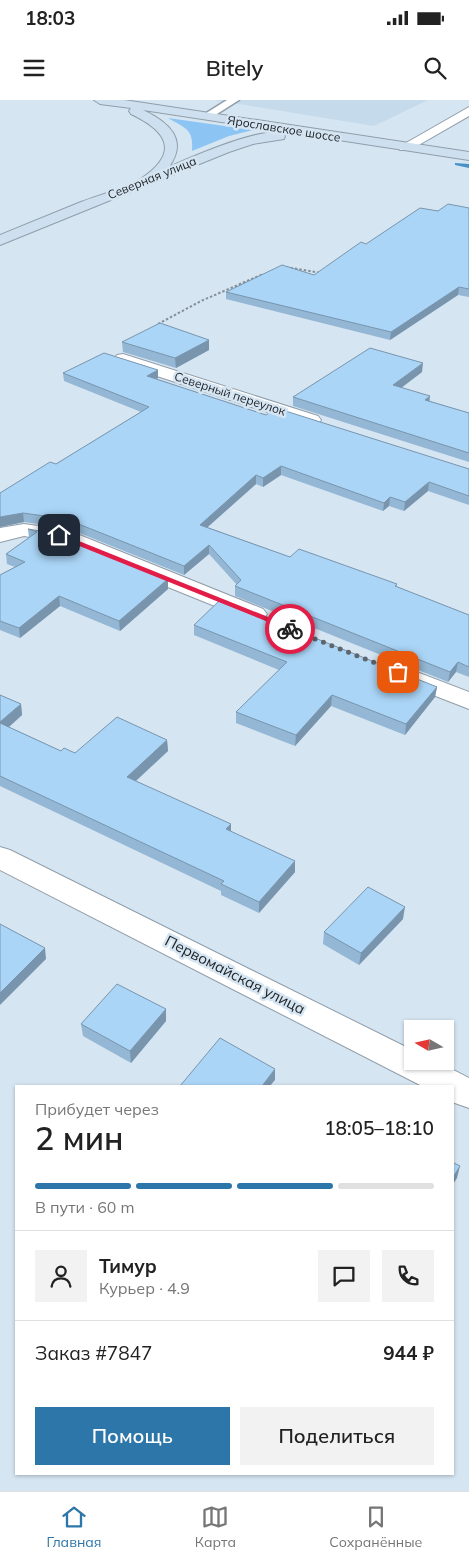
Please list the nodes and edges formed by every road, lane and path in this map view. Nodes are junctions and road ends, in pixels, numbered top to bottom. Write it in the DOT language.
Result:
graph roads {
  1 [pos="99,100"];
  2 [pos="234,100"];
  3 [pos="469,111"];
  4 [pos="205,117"];
  5 [pos="309,133"];
  6 [pos="405,147"];
  7 [pos="469,156"];
  8 [pos="143,181"];
  9 [pos="0,240"];
  10 [pos="280,268"];
  11 [pos="271,271"];
  12 [pos="329,276"];
  13 [pos="153,327"];
  14 [pos="105,353"];
  15 [pos="329,426"];
  16 [pos="0,534"];
  17 [pos="278,624"];
  18 [pos="378,664"];
  19 [pos="469,701"];
  20 [pos="0,857"];
  21 [pos="451,1085"];
  22 [pos="454,1086"];
  23 [pos="469,1094"];
  1 -- 4 [label="main road, Ярославское шоссе"];
  1 -- 8 [label="main road"];
  2 -- 4 [label="lane"];
  3 -- 6 [label="street"];
  4 -- 5 [label="main road, Ярославское шоссе"];
  5 -- 6 [label="main road, Ярославское шоссе"];
  5 -- 8 [label="main road, Северная улица"];
  6 -- 7 [label="main road, Ярославское шоссе"];
  8 -- 9 [label="main road, Северная улица"];
  10 -- 12 [label="path"];
  11 -- 13 [label="path"];
  14 -- 15 [label="street, Северный переулок"];
  16 -- 17 [label="street"];
  18 -- 19 [label="street"];
  20 -- 21 [label="street, Первомайская улица"];
  22 -- 23 [label="street, Первомайская улица"];
}
